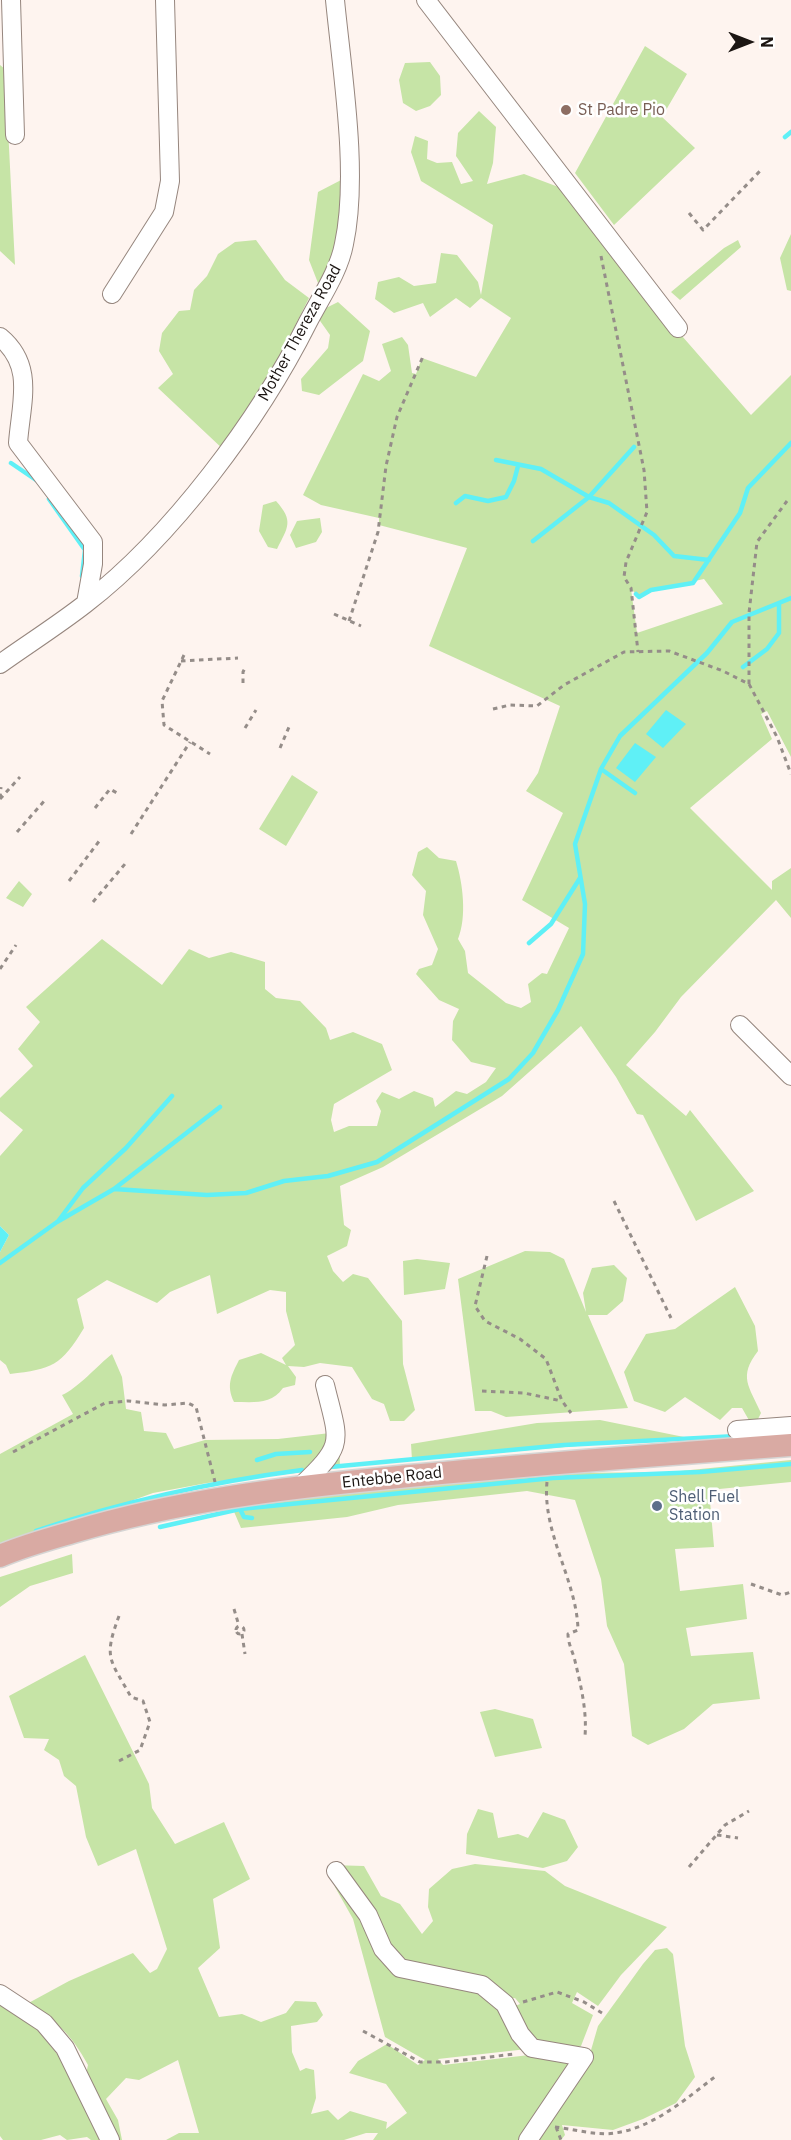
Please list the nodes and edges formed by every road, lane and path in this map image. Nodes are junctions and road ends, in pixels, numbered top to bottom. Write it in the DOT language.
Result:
graph roads {
  1 [pos="11,0"];
  2 [pos="165,0"];
  3 [pos="335,0"];
  4 [pos="426,0"];
  5 [pos="15,135"];
  6 [pos="760,171"];
  7 [pos="689,213"];
  8 [pos="599,247"];
  9 [pos="112,294"];
  10 [pos="678,328"];
  11 [pos="0,337"];
  12 [pos="424,354"];
  13 [pos="787,501"];
  14 [pos="86,603"];
  15 [pos="334,614"];
  16 [pos="349,621"];
  17 [pos="360,626"];
  18 [pos="638,652"];
  19 [pos="184,655"];
  20 [pos="238,658"];
  21 [pos="181,661"];
  22 [pos="0,664"];
  23 [pos="246,666"];
  24 [pos="243,683"];
  25 [pos="749,684"];
  26 [pos="493,709"];
  27 [pos="256,710"];
  28 [pos="289,727"];
  29 [pos="245,728"];
  30 [pos="190,742"];
  31 [pos="280,748"];
  32 [pos="210,754"];
  33 [pos="791,774"];
  34 [pos="20,777"];
  35 [pos="1,787"];
  36 [pos="11,792"];
  37 [pos="117,793"];
  38 [pos="0,799"];
  39 [pos="46,799"];
  40 [pos="95,808"];
  41 [pos="16,832"];
  42 [pos="131,834"];
  43 [pos="100,840"];
  44 [pos="125,864"];
  45 [pos="69,881"];
  46 [pos="93,902"];
  47 [pos="16,945"];
  48 [pos="0,969"];
  49 [pos="740,1026"];
  50 [pos="791,1076"];
  51 [pos="614,1202"];
  52 [pos="487,1256"];
  53 [pos="671,1318"];
  54 [pos="326,1385"];
  55 [pos="482,1391"];
  56 [pos="562,1401"];
  57 [pos="572,1413"];
  58 [pos="791,1426"];
  59 [pos="737,1430"];
  60 [pos="791,1445"];
  61 [pos="13,1452"];
  62 [pos="214,1480"];
  63 [pos="547,1483"];
  64 [pos="302,1486"];
  65 [pos="0,1556"];
  66 [pos="751,1584"];
  67 [pos="791,1592"];
  68 [pos="234,1609"];
  69 [pos="119,1616"];
  70 [pos="246,1654"];
  71 [pos="585,1736"];
  72 [pos="119,1761"];
  73 [pos="749,1811"];
  74 [pos="717,1835"];
  75 [pos="738,1838"];
  76 [pos="689,1867"];
  77 [pos="336,1871"];
  78 [pos="0,1994"];
  79 [pos="505,2004"];
  80 [pos="602,2013"];
  81 [pos="363,2031"];
  82 [pos="538,2051"];
  83 [pos="716,2076"];
  84 [pos="556,2127"];
  85 [pos="533,2133"];
  86 [pos="110,2140"];
  87 [pos="561,2140"];
  1 -- 5 [label="street"];
  2 -- 9 [label="street"];
  3 -- 14 [label="street, Mother Thereza Road"];
  4 -- 10 [label="street"];
  6 -- 7 [label="path"];
  8 -- 18 [label="path"];
  11 -- 14 [label="street"];
  12 -- 16 [label="path"];
  13 -- 25 [label="path"];
  14 -- 22 [label="street, Mother Thereza Road"];
  15 -- 16 [label="path"];
  16 -- 17 [label="path"];
  18 -- 25 [label="path"];
  18 -- 26 [label="path"];
  19 -- 21 [label="path"];
  20 -- 21 [label="path"];
  21 -- 30 [label="path"];
  23 -- 24 [label="path"];
  25 -- 33 [label="path"];
  27 -- 29 [label="path"];
  28 -- 31 [label="path"];
  30 -- 32 [label="path"];
  30 -- 42 [label="path"];
  34 -- 38 [label="path"];
  35 -- 38 [label="path"];
  36 -- 38 [label="path"];
  37 -- 40 [label="path"];
  39 -- 41 [label="path"];
  43 -- 45 [label="path"];
  44 -- 46 [label="path"];
  47 -- 48 [label="path"];
  49 -- 50 [label="street"];
  51 -- 53 [label="path"];
  52 -- 56 [label="path"];
  54 -- 64 [label="street"];
  55 -- 56 [label="path"];
  56 -- 57 [label="path"];
  58 -- 59 [label="street"];
  60 -- 64 [label="main road, Entebbe Road"];
  61 -- 62 [label="path"];
  63 -- 71 [label="path"];
  64 -- 65 [label="main road, Entebbe Road"];
  66 -- 67 [label="path"];
  68 -- 70 [label="path"];
  69 -- 72 [label="path"];
  73 -- 74 [label="path"];
  74 -- 75 [label="path"];
  74 -- 76 [label="path"];
  77 -- 79 [label="street"];
  78 -- 86 [label="street"];
  79 -- 80 [label="path"];
  79 -- 82 [label="street"];
  81 -- 82 [label="path"];
  82 -- 85 [label="street"];
  83 -- 84 [label="path"];
  84 -- 85 [label="path"];
  84 -- 87 [label="path"];
}
